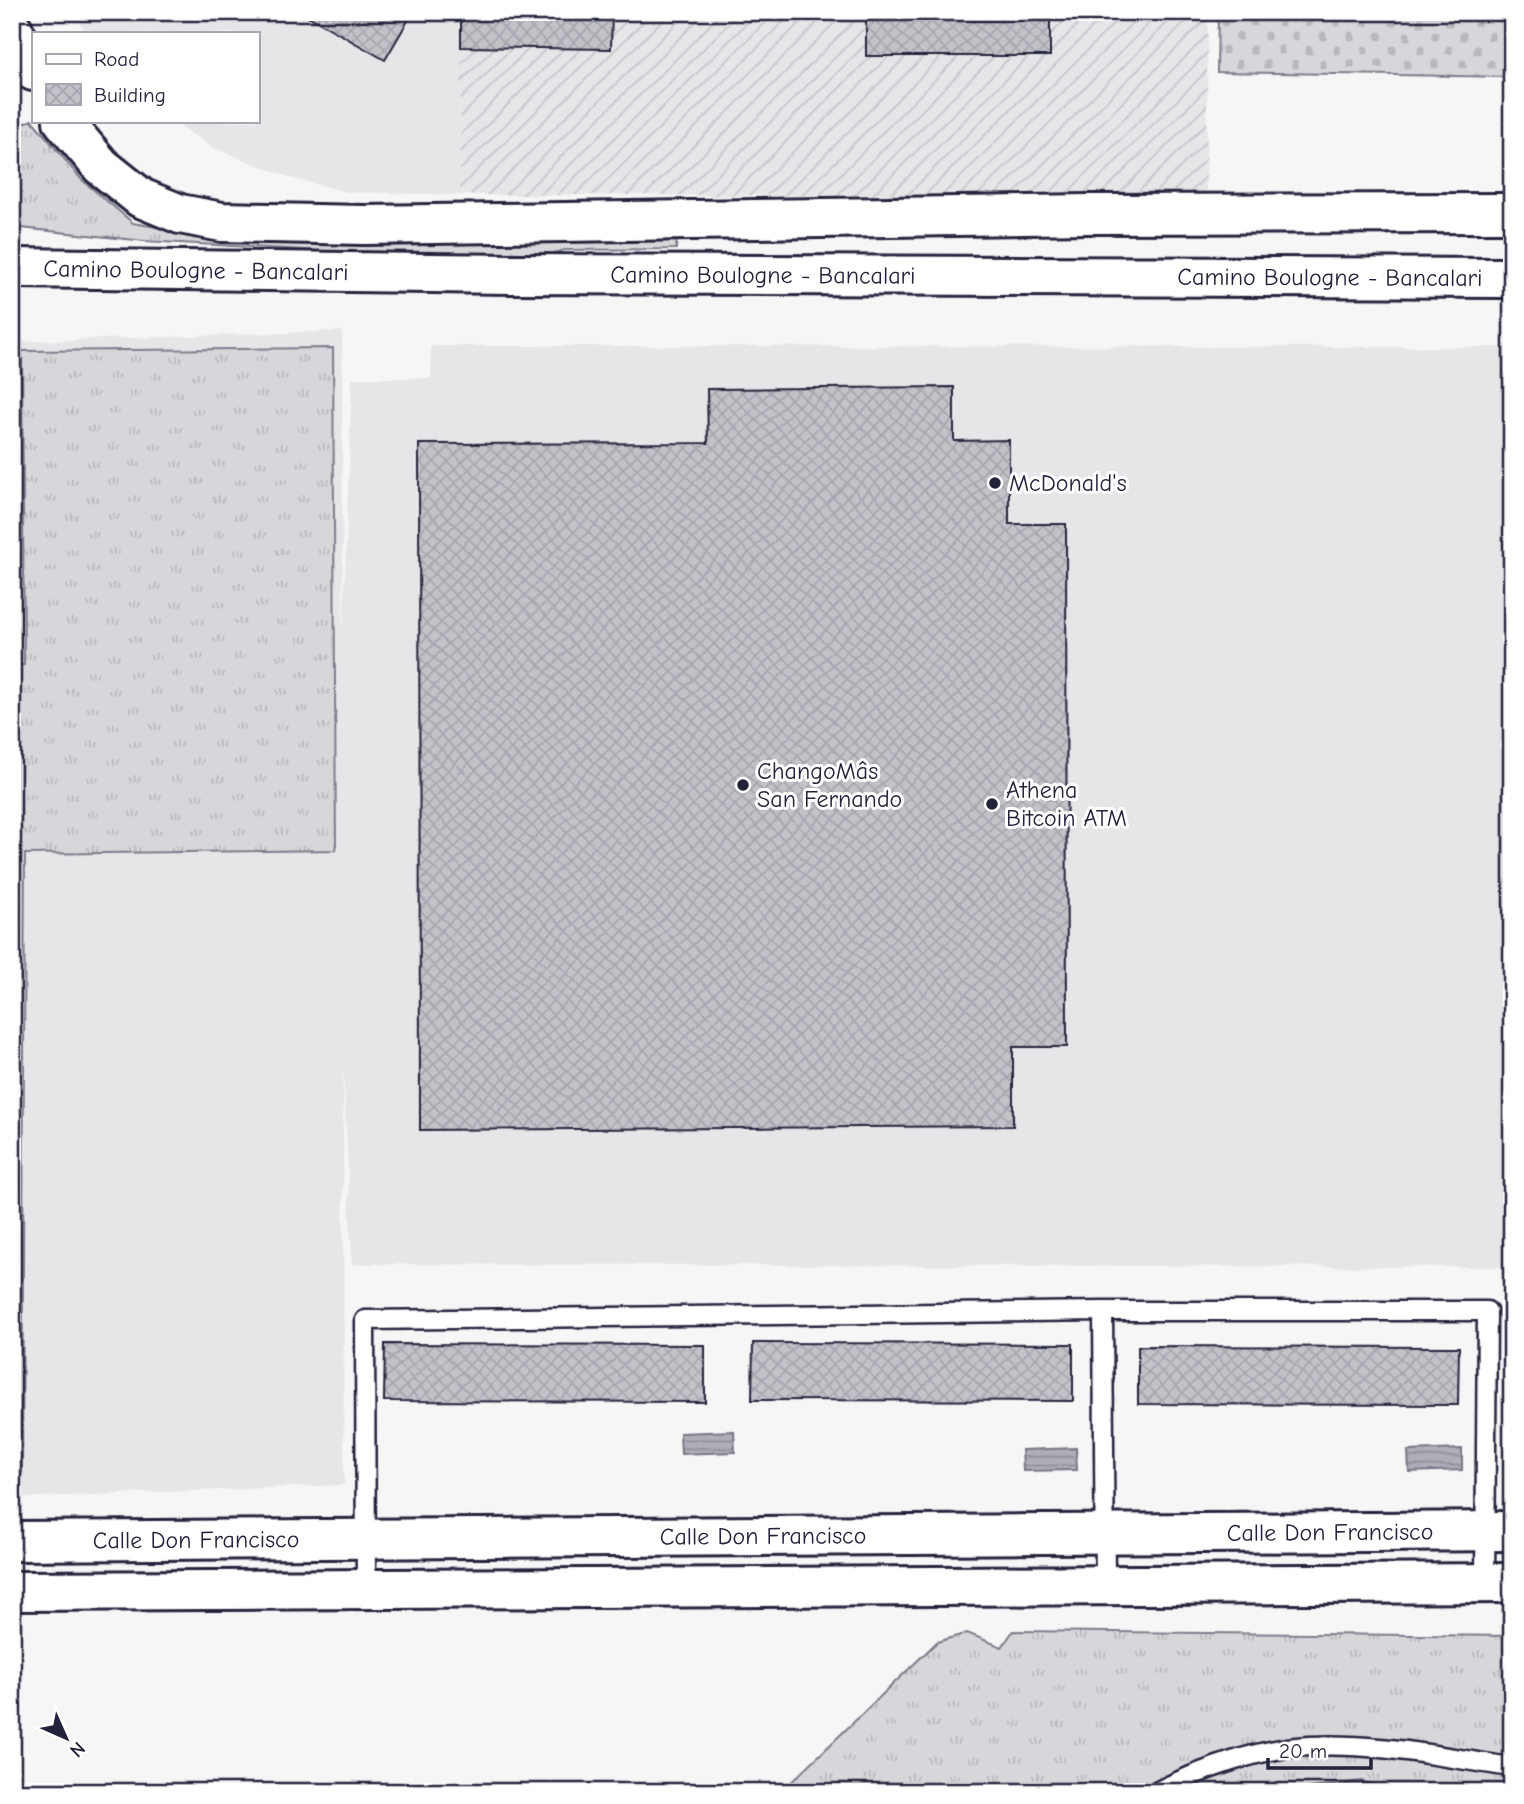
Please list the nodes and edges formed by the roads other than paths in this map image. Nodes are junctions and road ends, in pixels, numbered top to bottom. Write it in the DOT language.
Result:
graph roads {
  1 [pos="12,28"];
  2 [pos="32,69"];
  3 [pos="64,122"];
  4 [pos="1512,213"];
  5 [pos="12,268"];
  6 [pos="1512,278"];
  7 [pos="1103,1311"];
  8 [pos="1499,1531"];
  9 [pos="1104,1534"];
  10 [pos="366,1539"];
  11 [pos="12,1541"];
  12 [pos="1499,1583"];
  13 [pos="1105,1585"];
  14 [pos="366,1589"];
  15 [pos="12,1591"];
  16 [pos="1512,1767"];
  17 [pos="1156,1792"];
  1 -- 2 [label="main road"];
  3 -- 4 [label="main road, Camino Boulogne - Bancalari"];
  5 -- 6 [label="main road, Camino Boulogne - Bancalari"];
  7 -- 8 [label="lane"];
  7 -- 9 [label="lane"];
  7 -- 10 [label="lane"];
  8 -- 9 [label="main road, Calle Don Francisco"];
  8 -- 12 [label="lane"];
  9 -- 10 [label="main road, Calle Don Francisco"];
  9 -- 13 [label="lane"];
  10 -- 11 [label="main road, Calle Don Francisco"];
  10 -- 14 [label="lane"];
  12 -- 13 [label="main road, Calle Don Francisco"];
  13 -- 14 [label="main road, Calle Don Francisco"];
  14 -- 15 [label="main road, Calle Don Francisco"];
  16 -- 17 [label="lane"];
}
